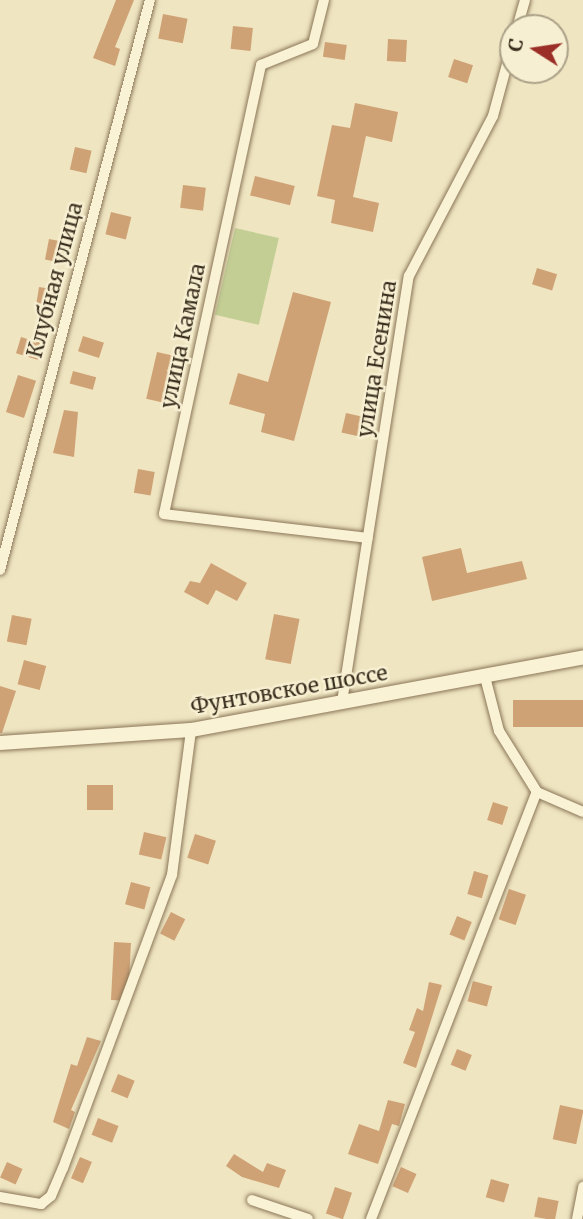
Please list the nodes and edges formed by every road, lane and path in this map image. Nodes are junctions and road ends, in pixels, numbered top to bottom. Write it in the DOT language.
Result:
graph roads {
  1 [pos="150,0"];
  2 [pos="324,0"];
  3 [pos="502,84"];
  4 [pos="368,538"];
  5 [pos="0,570"];
  6 [pos="583,657"];
  7 [pos="485,677"];
  8 [pos="342,702"];
  9 [pos="191,730"];
  10 [pos="0,743"];
  11 [pos="537,792"];
  12 [pos="583,812"];
  13 [pos="583,1187"];
  14 [pos="0,1197"];
  15 [pos="252,1200"];
  16 [pos="308,1219"];
  17 [pos="371,1219"];
  18 [pos="576,1219"];
  1 -- 5 [label="street, Клубная улица"];
  2 -- 4 [label="street, улица Камала"];
  3 -- 4 [label="street, улица Есенина"];
  4 -- 8 [label="street, улица Есенина"];
  6 -- 7 [label="street, Фунтовское шоссе"];
  7 -- 8 [label="street, Фунтовское шоссе"];
  7 -- 11 [label="street"];
  8 -- 9 [label="street, Фунтовское шоссе"];
  9 -- 10 [label="street, Фунтовское шоссе"];
  9 -- 14 [label="street"];
  11 -- 12 [label="street"];
  11 -- 17 [label="street"];
  13 -- 18 [label="street"];
  15 -- 16 [label="street"];
}
